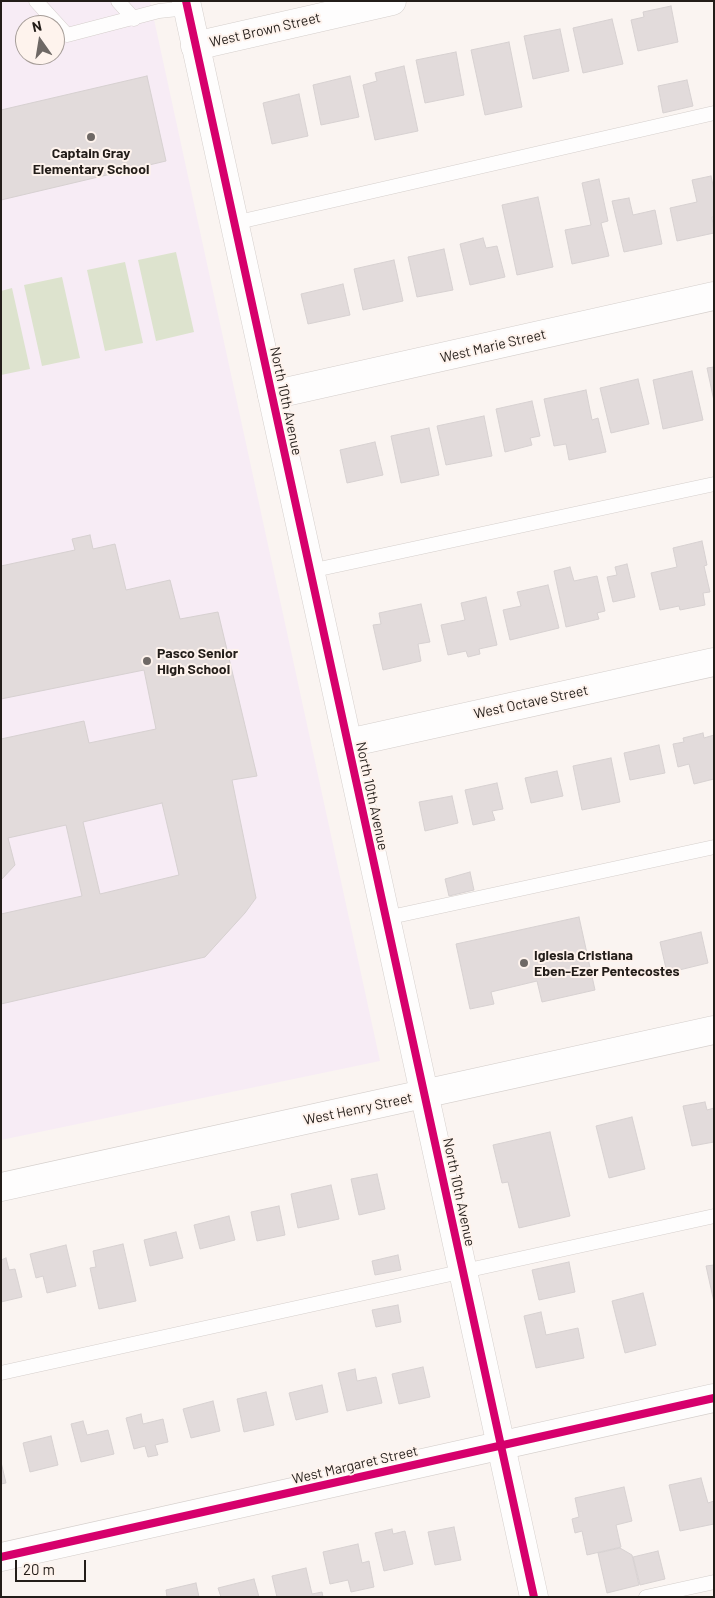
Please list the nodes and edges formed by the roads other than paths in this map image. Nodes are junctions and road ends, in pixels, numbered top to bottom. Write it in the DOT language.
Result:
graph roads {
  1 [pos="36,1"];
  2 [pos="118,1"];
  3 [pos="392,1"];
  4 [pos="187,4"];
  5 [pos="134,19"];
  6 [pos="196,46"];
  7 [pos="714,113"];
  8 [pos="234,223"];
  9 [pos="714,296"];
  10 [pos="272,395"];
  11 [pos="714,484"];
  12 [pos="310,571"];
  13 [pos="714,662"];
  14 [pos="348,743"];
  15 [pos="714,847"];
  16 [pos="386,918"];
  17 [pos="714,1030"];
  18 [pos="424,1094"];
  19 [pos="1,1187"];
  20 [pos="714,1216"];
  21 [pos="463,1272"];
  22 [pos="1,1373"];
  23 [pos="714,1398"];
  24 [pos="501,1446"];
  25 [pos="1,1557"];
  26 [pos="714,1582"];
  27 [pos="534,1597"];
  28 [pos="646,1597"];
  1 -- 5 [label="lane"];
  2 -- 5 [label="lane"];
  3 -- 6 [label="street, West Brown Street"];
  4 -- 5 [label="lane"];
  4 -- 6 [label="street, North 10th Avenue"];
  6 -- 8 [label="street, North 10th Avenue"];
  7 -- 8 [label="lane"];
  8 -- 10 [label="street, North 10th Avenue"];
  9 -- 10 [label="street, West Marie Street"];
  10 -- 12 [label="street, North 10th Avenue"];
  11 -- 12 [label="lane"];
  12 -- 14 [label="street, North 10th Avenue"];
  13 -- 14 [label="street, West Octave Street"];
  14 -- 16 [label="street, North 10th Avenue"];
  15 -- 16 [label="lane"];
  16 -- 18 [label="street, North 10th Avenue"];
  17 -- 18 [label="street, West Henry Street"];
  18 -- 19 [label="street, West Henry Street"];
  18 -- 21 [label="street, North 10th Avenue"];
  20 -- 21 [label="lane"];
  21 -- 22 [label="lane"];
  21 -- 24 [label="street, North 10th Avenue"];
  23 -- 24 [label="street, West Margaret Street"];
  24 -- 25 [label="street, West Margaret Street"];
  24 -- 27 [label="street, North 10th Avenue"];
  26 -- 28 [label="lane"];
}
